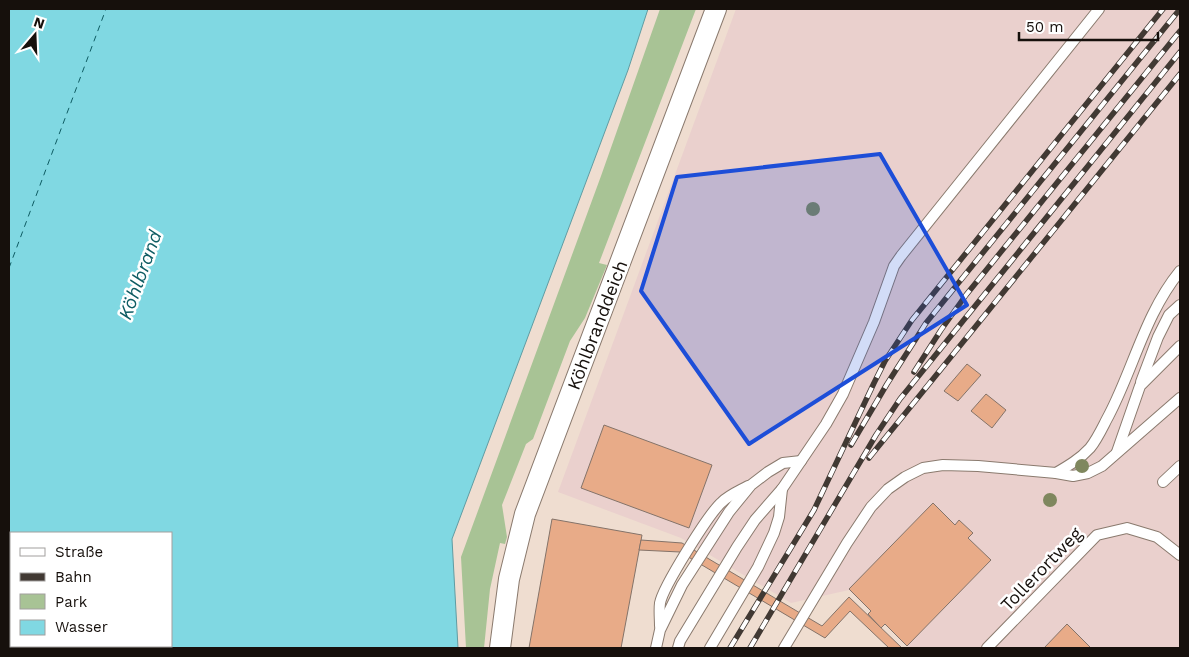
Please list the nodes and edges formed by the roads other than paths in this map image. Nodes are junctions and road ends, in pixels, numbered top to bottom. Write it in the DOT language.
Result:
graph roads {
  1 [pos="716,9"];
  2 [pos="1100,9"];
  3 [pos="1180,271"];
  4 [pos="1180,305"];
  5 [pos="1180,346"];
  6 [pos="1140,386"];
  7 [pos="1180,398"];
  8 [pos="1117,452"];
  9 [pos="801,461"];
  10 [pos="1180,466"];
  11 [pos="1056,473"];
  12 [pos="1163,482"];
  13 [pos="782,489"];
  14 [pos="1180,555"];
  15 [pos="500,648"];
  16 [pos="656,648"];
  17 [pos="678,648"];
  18 [pos="710,648"];
  19 [pos="784,648"];
  20 [pos="987,648"];
  1 -- 15 [label="street, Köhlbranddeich"];
  2 -- 9 [label="lane"];
  3 -- 11 [label="lane"];
  4 -- 6 [label="lane"];
  5 -- 6 [label="lane"];
  6 -- 8 [label="lane"];
  7 -- 8 [label="lane"];
  8 -- 11 [label="lane"];
  9 -- 13 [label="lane"];
  9 -- 16 [label="lane"];
  10 -- 12 [label="lane"];
  11 -- 19 [label="lane"];
  13 -- 17 [label="lane"];
  13 -- 18 [label="lane"];
  14 -- 20 [label="lane, Tollerortweg"];
}
